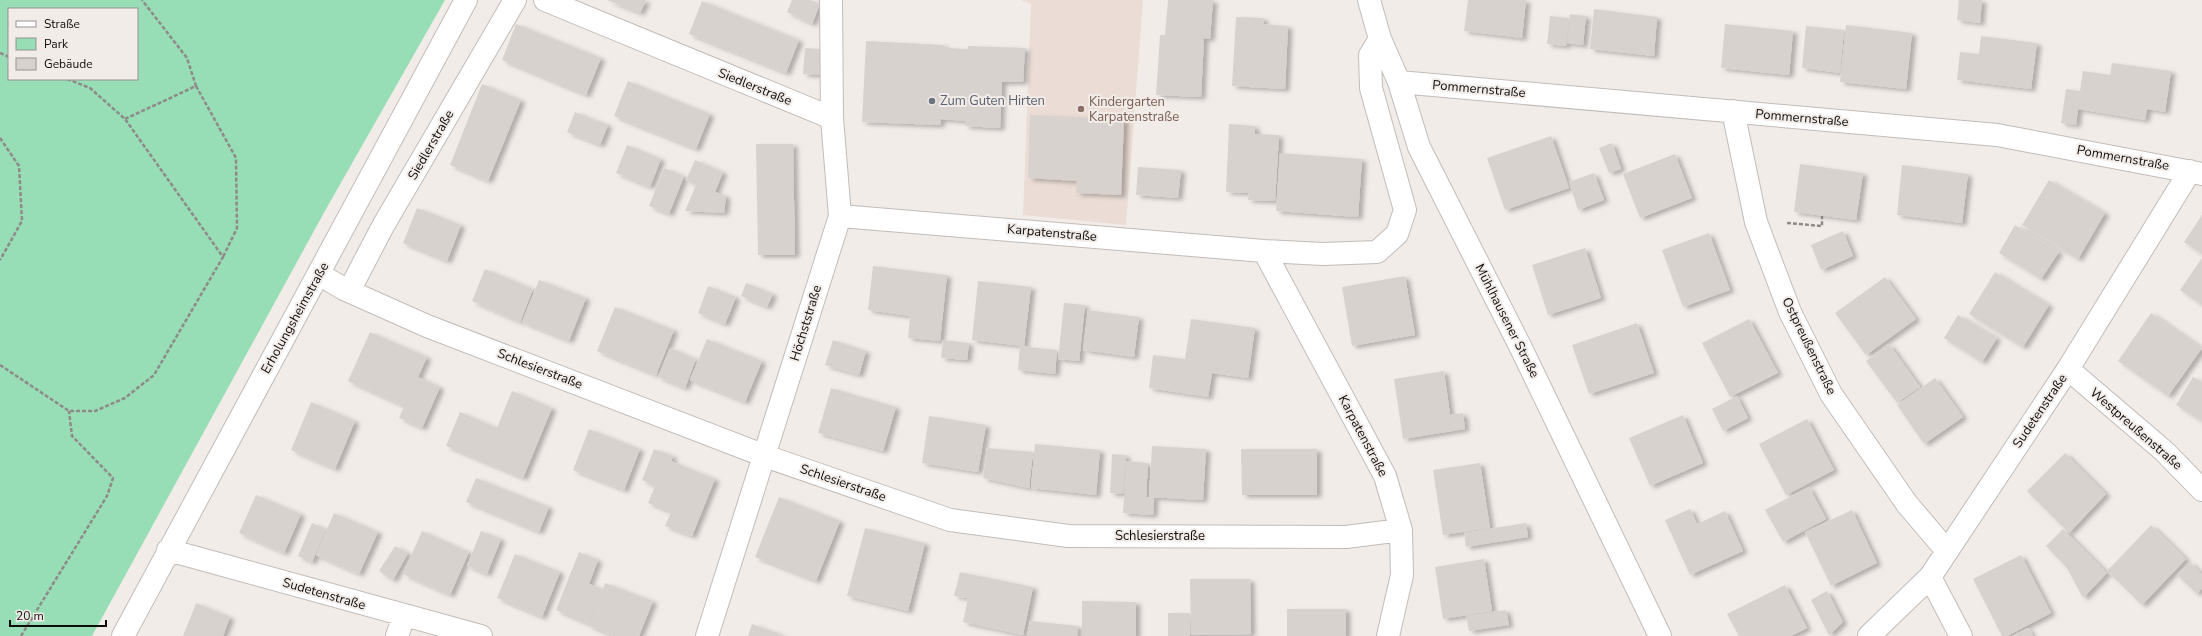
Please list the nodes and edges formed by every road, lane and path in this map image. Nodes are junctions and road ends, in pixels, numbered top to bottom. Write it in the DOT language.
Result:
graph roads {
  1 [pos="142,0"];
  2 [pos="466,0"];
  3 [pos="515,0"];
  4 [pos="545,0"];
  5 [pos="831,0"];
  6 [pos="1369,0"];
  7 [pos="1380,39"];
  8 [pos="69,80"];
  9 [pos="1399,82"];
  10 [pos="196,86"];
  11 [pos="1733,111"];
  12 [pos="832,118"];
  13 [pos="125,120"];
  14 [pos="0,138"];
  15 [pos="2196,173"];
  16 [pos="840,216"];
  17 [pos="1822,216"];
  18 [pos="1756,222"];
  19 [pos="1264,251"];
  20 [pos="223,257"];
  21 [pos="0,260"];
  22 [pos="319,274"];
  23 [pos="349,291"];
  24 [pos="0,365"];
  25 [pos="2068,369"];
  26 [pos="69,411"];
  27 [pos="765,456"];
  28 [pos="2202,490"];
  29 [pos="1401,530"];
  30 [pos="168,550"];
  31 [pos="1947,551"];
  32 [pos="1930,577"];
  33 [pos="400,626"];
  34 [pos="22,636"];
  35 [pos="123,636"];
  36 [pos="481,636"];
  37 [pos="707,636"];
  38 [pos="1388,636"];
  39 [pos="1660,636"];
  40 [pos="1869,636"];
  41 [pos="1961,636"];
  1 -- 10 [label="path"];
  2 -- 22 [label="street, Erholungsheimstraße"];
  3 -- 23 [label="street, Siedlerstraße"];
  4 -- 12 [label="street, Siedlerstraße"];
  5 -- 12 [label="street, Höchststraße"];
  6 -- 7 [label="street, Mühlhausener Straße"];
  7 -- 9 [label="street, Mühlhausener Straße"];
  7 -- 19 [label="street, Karpatenstraße"];
  8 -- 13 [label="path"];
  9 -- 11 [label="street, Pommernstraße"];
  9 -- 39 [label="street, Mühlhausener Straße"];
  10 -- 13 [label="path"];
  10 -- 20 [label="path"];
  11 -- 15 [label="street, Pommernstraße"];
  11 -- 18 [label="street, Ostpreußenstraße"];
  12 -- 16 [label="street, Höchststraße"];
  13 -- 20 [label="path"];
  14 -- 21 [label="path"];
  15 -- 25 [label="street, Sudetenstraße"];
  16 -- 19 [label="street, Karpatenstraße"];
  16 -- 27 [label="street, Höchststraße"];
  17 -- 18 [label="path"];
  18 -- 31 [label="street, Ostpreußenstraße"];
  19 -- 29 [label="street, Karpatenstraße"];
  20 -- 26 [label="path"];
  22 -- 23 [label="street, Schlesierstraße"];
  22 -- 30 [label="street, Erholungsheimstraße"];
  23 -- 27 [label="street, Schlesierstraße"];
  24 -- 26 [label="path"];
  25 -- 28 [label="street, Westpreußenstraße"];
  25 -- 31 [label="street, Sudetenstraße"];
  26 -- 34 [label="path"];
  27 -- 29 [label="street, Schlesierstraße"];
  27 -- 37 [label="street, Höchststraße"];
  29 -- 38 [label="street, Karpatenstraße"];
  30 -- 33 [label="street, Sudetenstraße"];
  30 -- 35 [label="street, Erholungsheimstraße"];
  31 -- 32 [label="street, Sudetenstraße"];
  32 -- 40 [label="street, Sudetenstraße"];
  32 -- 41 [label="street"];
  33 -- 36 [label="street, Sudetenstraße"];
}
